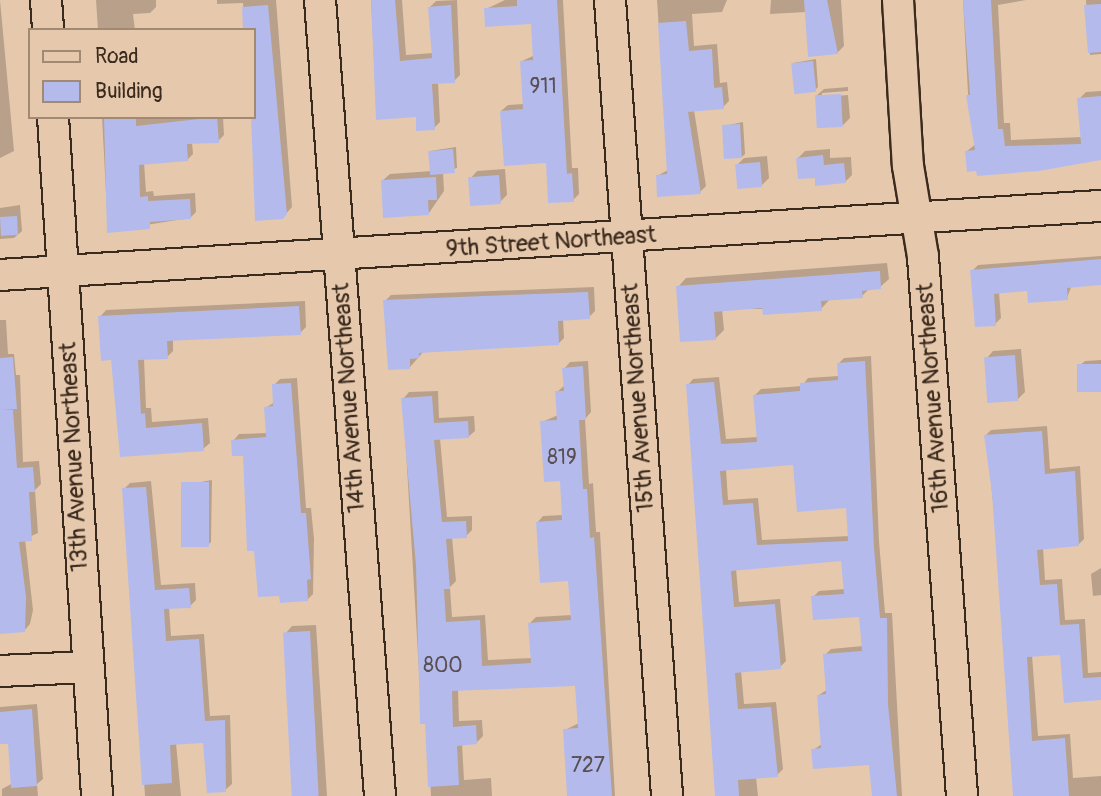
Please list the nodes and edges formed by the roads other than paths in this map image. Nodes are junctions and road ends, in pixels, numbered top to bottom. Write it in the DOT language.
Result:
graph roads {
  1 [pos="46,0"];
  2 [pos="320,0"];
  3 [pos="610,0"];
  4 [pos="898,0"];
  5 [pos="48,28"];
  6 [pos="53,119"];
  7 [pos="1101,206"];
  8 [pos="916,217"];
  9 [pos="626,237"];
  10 [pos="338,254"];
  11 [pos="64,271"];
  12 [pos="0,275"];
  13 [pos="87,667"];
  14 [pos="0,671"];
  15 [pos="97,796"];
  16 [pos="380,796"];
  17 [pos="667,796"];
  18 [pos="962,796"];
  1 -- 5 [label="street"];
  2 -- 10 [label="street, 14th Avenue Northeast"];
  3 -- 9 [label="street, 15th Avenue Northeast"];
  4 -- 8 [label="street, 16th Avenue Northeast"];
  6 -- 11 [label="street, 13th Avenue Northeast"];
  7 -- 8 [label="street, 9th Street Northeast"];
  8 -- 9 [label="street, 9th Street Northeast"];
  8 -- 18 [label="street, 16th Avenue Northeast"];
  9 -- 10 [label="street, 9th Street Northeast"];
  9 -- 17 [label="street, 15th Avenue Northeast"];
  10 -- 11 [label="street, 9th Street Northeast"];
  10 -- 16 [label="street, 14th Avenue Northeast"];
  11 -- 12 [label="street, 9th Street Northeast"];
  11 -- 13 [label="street, 13th Avenue Northeast"];
  13 -- 14 [label="street"];
  13 -- 15 [label="street, 13th Avenue Northeast"];
}
